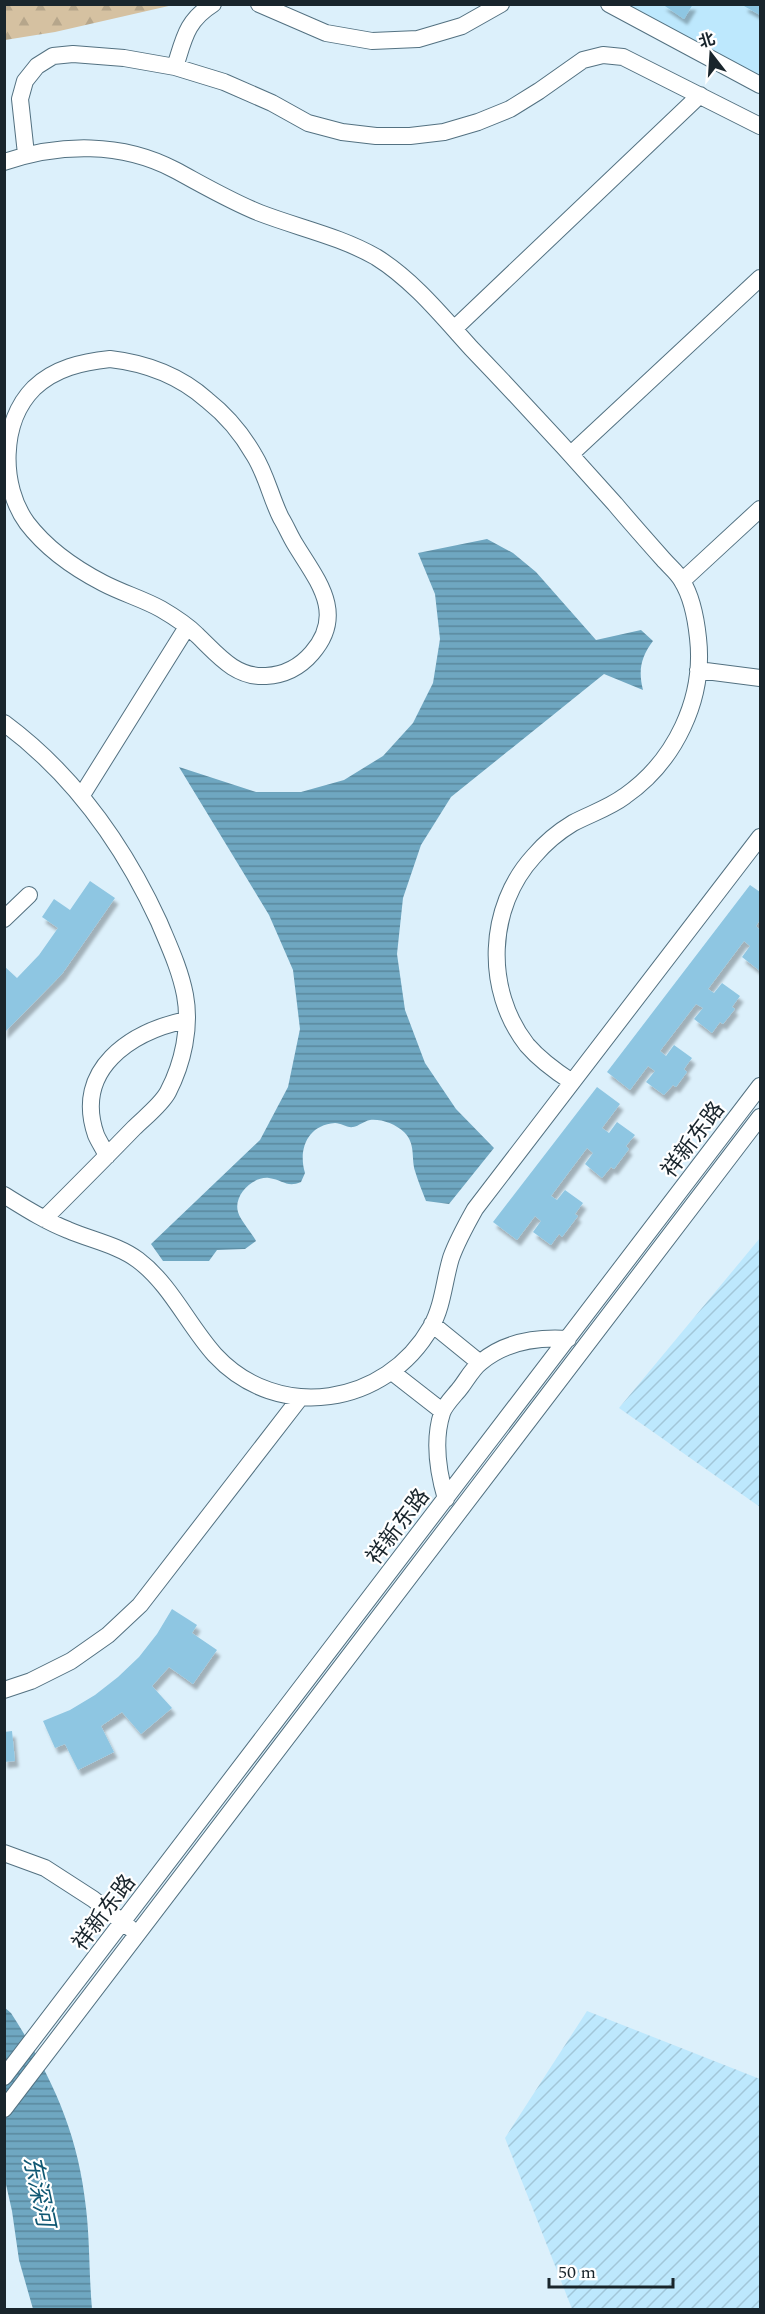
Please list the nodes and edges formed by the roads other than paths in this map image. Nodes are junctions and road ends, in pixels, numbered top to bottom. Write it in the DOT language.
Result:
graph roads {
  1 [pos="213,4"];
  2 [pos="259,4"];
  3 [pos="501,4"];
  4 [pos="609,4"];
  5 [pos="175,67"];
  6 [pos="760,85"];
  7 [pos="700,95"];
  8 [pos="760,126"];
  9 [pos="26,154"];
  10 [pos="4,162"];
  11 [pos="760,278"];
  12 [pos="454,329"];
  13 [pos="571,454"];
  14 [pos="760,509"];
  15 [pos="682,581"];
  16 [pos="187,627"];
  17 [pos="698,670"];
  18 [pos="760,678"];
  19 [pos="4,723"];
  20 [pos="82,795"];
  21 [pos="760,837"];
  22 [pos="28,895"];
  23 [pos="4,919"];
  24 [pos="186,1020"];
  25 [pos="572,1082"];
  26 [pos="760,1086"];
  27 [pos="760,1118"];
  28 [pos="107,1156"];
  29 [pos="4,1195"];
  30 [pos="44,1220"];
  31 [pos="432,1324"];
  32 [pos="568,1339"];
  33 [pos="480,1363"];
  34 [pos="392,1372"];
  35 [pos="300,1398"];
  36 [pos="442,1411"];
  37 [pos="446,1499"];
  38 [pos="4,1690"];
  39 [pos="4,1853"];
  40 [pos="123,1923"];
  41 [pos="138,1934"];
  42 [pos="4,2077"];
  43 [pos="4,2109"];
  1 -- 5 [label="street"];
  2 -- 3 [label="street"];
  4 -- 6 [label="street"];
  5 -- 7 [label="street"];
  5 -- 9 [label="street"];
  7 -- 8 [label="street"];
  7 -- 12 [label="street"];
  9 -- 10 [label="street"];
  9 -- 12 [label="street"];
  11 -- 13 [label="street"];
  12 -- 13 [label="street"];
  13 -- 15 [label="street"];
  14 -- 15 [label="street"];
  15 -- 17 [label="street"];
  16 -- 16 [label="street"];
  16 -- 20 [label="street"];
  17 -- 18 [label="street"];
  17 -- 25 [label="street"];
  19 -- 20 [label="street"];
  20 -- 24 [label="street"];
  21 -- 25 [label="street"];
  22 -- 23 [label="street"];
  24 -- 28 [label="street"];
  24 -- 28 [label="street"];
  25 -- 31 [label="street"];
  26 -- 32 [label="street, 祥新东路"];
  27 -- 41 [label="street, 祥新东路"];
  28 -- 30 [label="street"];
  29 -- 30 [label="street"];
  30 -- 35 [label="street"];
  31 -- 33 [label="street"];
  31 -- 34 [label="street"];
  32 -- 33 [label="street"];
  32 -- 37 [label="street, 祥新东路"];
  33 -- 36 [label="street"];
  34 -- 35 [label="street"];
  34 -- 36 [label="street"];
  35 -- 38 [label="street"];
  36 -- 37 [label="street"];
  37 -- 40 [label="street, 祥新东路"];
  39 -- 40 [label="street"];
  40 -- 41 [label="street"];
  40 -- 42 [label="street, 祥新东路"];
  41 -- 43 [label="street, 祥新东路"];
}
